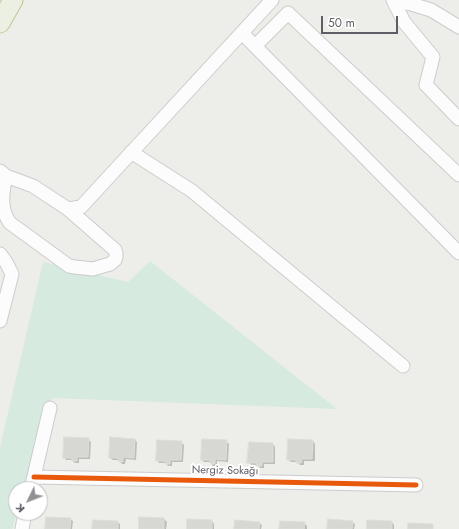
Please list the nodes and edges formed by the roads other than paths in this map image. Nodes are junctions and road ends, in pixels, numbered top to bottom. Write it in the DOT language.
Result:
graph roads {
  1 [pos="13,0"];
  2 [pos="272,0"];
  3 [pos="394,2"];
  4 [pos="0,23"];
  5 [pos="459,27"];
  6 [pos="242,33"];
  7 [pos="255,46"];
  8 [pos="459,119"];
  9 [pos="131,152"];
  10 [pos="3,173"];
  11 [pos="459,175"];
  12 [pos="68,209"];
  13 [pos="1,210"];
  14 [pos="459,253"];
  15 [pos="0,254"];
  16 [pos="0,321"];
  17 [pos="403,366"];
  18 [pos="50,408"];
  19 [pos="32,481"];
  20 [pos="48,483"];
  21 [pos="416,485"];
  1 -- 4 [label="highway"];
  2 -- 6 [label="street"];
  3 -- 5 [label="street"];
  3 -- 8 [label="street"];
  6 -- 7 [label="street"];
  6 -- 9 [label="street"];
  7 -- 11 [label="street"];
  7 -- 14 [label="street"];
  9 -- 12 [label="street"];
  9 -- 17 [label="street"];
  10 -- 12 [label="street"];
  10 -- 13 [label="street"];
  12 -- 13 [label="street"];
  15 -- 16 [label="street"];
  18 -- 19 [label="street"];
  20 -- 21 [label="street, Nergiz Sokağı"];
}
